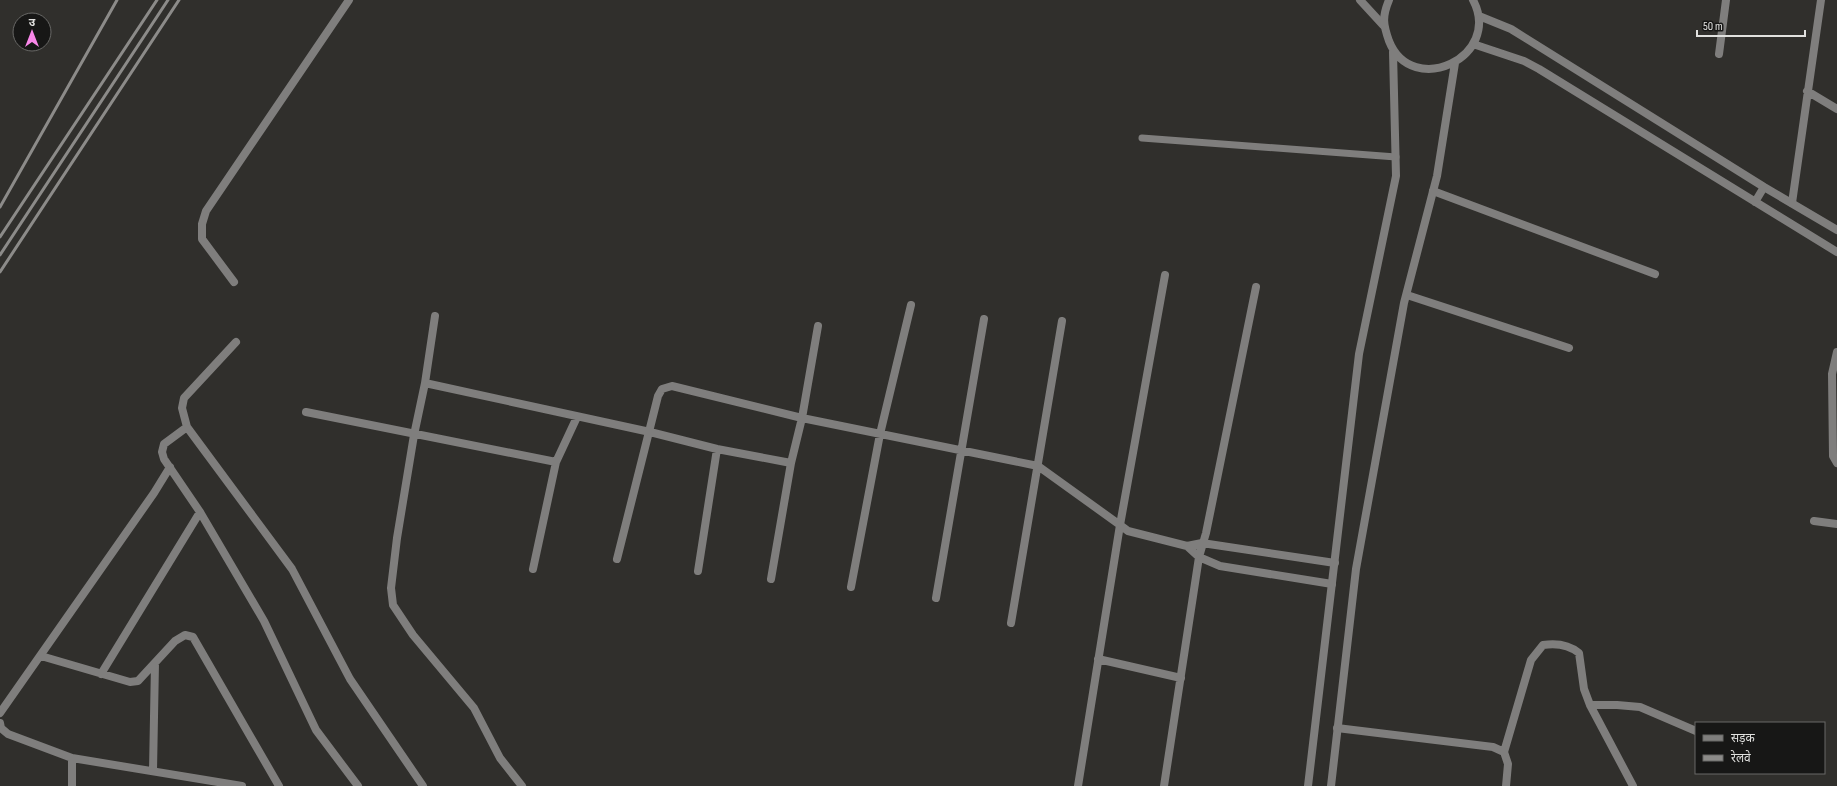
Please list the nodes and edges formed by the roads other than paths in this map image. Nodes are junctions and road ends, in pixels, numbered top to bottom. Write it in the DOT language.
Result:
graph roads {
  1 [pos="349,0"];
  2 [pos="1360,0"];
  3 [pos="1388,0"];
  4 [pos="1726,0"];
  5 [pos="1820,0"];
  6 [pos="1476,2"];
  7 [pos="1478,16"];
  8 [pos="1383,25"];
  9 [pos="1473,44"];
  10 [pos="1393,52"];
  11 [pos="1719,54"];
  12 [pos="1455,63"];
  13 [pos="1807,91"];
  14 [pos="1837,109"];
  15 [pos="1142,138"];
  16 [pos="1396,157"];
  17 [pos="1764,186"];
  18 [pos="1433,191"];
  19 [pos="1755,202"];
  20 [pos="1792,204"];
  21 [pos="1837,230"];
  22 [pos="1837,252"];
  23 [pos="1655,274"];
  24 [pos="1165,275"];
  25 [pos="234,282"];
  26 [pos="1256,287"];
  27 [pos="1407,295"];
  28 [pos="911,306"];
  29 [pos="435,316"];
  30 [pos="984,319"];
  31 [pos="1062,321"];
  32 [pos="818,326"];
  33 [pos="236,342"];
  34 [pos="1570,348"];
  35 [pos="1837,352"];
  36 [pos="1835,376"];
  37 [pos="425,383"];
  38 [pos="306,412"];
  39 [pos="577,416"];
  40 [pos="802,418"];
  41 [pos="188,427"];
  42 [pos="650,432"];
  43 [pos="880,434"];
  44 [pos="414,435"];
  45 [pos="717,449"];
  46 [pos="962,450"];
  47 [pos="556,462"];
  48 [pos="791,463"];
  49 [pos="1837,463"];
  50 [pos="1038,466"];
  51 [pos="170,467"];
  52 [pos="200,512"];
  53 [pos="1814,521"];
  54 [pos="1837,524"];
  55 [pos="1120,526"];
  56 [pos="1202,543"];
  57 [pos="1188,546"];
  58 [pos="1199,557"];
  59 [pos="617,559"];
  60 [pos="1335,564"];
  61 [pos="533,569"];
  62 [pos="698,571"];
  63 [pos="771,579"];
  64 [pos="1332,584"];
  65 [pos="851,587"];
  66 [pos="936,598"];
  67 [pos="1011,623"];
  68 [pos="41,656"];
  69 [pos="1098,659"];
  70 [pos="155,663"];
  71 [pos="101,674"];
  72 [pos="1181,678"];
  73 [pos="1590,705"];
  74 [pos="0,713"];
  75 [pos="0,723"];
  76 [pos="1337,728"];
  77 [pos="1695,731"];
  78 [pos="1504,752"];
  79 [pos="72,758"];
  80 [pos="153,771"];
  81 [pos="72,786"];
  82 [pos="242,786"];
  83 [pos="279,786"];
  84 [pos="358,786"];
  85 [pos="424,786"];
  86 [pos="522,786"];
  87 [pos="1078,786"];
  88 [pos="1164,786"];
  89 [pos="1308,786"];
  90 [pos="1331,786"];
  91 [pos="1506,786"];
  92 [pos="1633,786"];
  1 -- 25 [label="street"];
  2 -- 8 [label="street"];
  3 -- 8 [label="street"];
  4 -- 11 [label="street"];
  5 -- 13 [label="street"];
  6 -- 7 [label="street"];
  7 -- 9 [label="street"];
  7 -- 17 [label="street"];
  8 -- 10 [label="street"];
  9 -- 12 [label="street"];
  9 -- 19 [label="street"];
  10 -- 12 [label="street"];
  10 -- 16 [label="street"];
  12 -- 18 [label="street"];
  13 -- 14 [label="street"];
  13 -- 20 [label="street"];
  15 -- 16 [label="lane"];
  16 -- 60 [label="street"];
  17 -- 19 [label="street"];
  17 -- 20 [label="street"];
  18 -- 23 [label="street"];
  18 -- 27 [label="street"];
  19 -- 22 [label="street"];
  20 -- 21 [label="street"];
  24 -- 55 [label="street"];
  26 -- 56 [label="street"];
  27 -- 34 [label="street"];
  27 -- 76 [label="street"];
  28 -- 43 [label="street"];
  29 -- 37 [label="street"];
  30 -- 46 [label="street"];
  31 -- 50 [label="street"];
  32 -- 40 [label="street"];
  33 -- 41 [label="street"];
  35 -- 36 [label="street"];
  36 -- 49 [label="street"];
  37 -- 39 [label="street"];
  37 -- 44 [label="street"];
  38 -- 44 [label="street"];
  39 -- 42 [label="street"];
  39 -- 47 [label="street"];
  40 -- 42 [label="street"];
  40 -- 43 [label="street"];
  40 -- 48 [label="street"];
  41 -- 51 [label="street"];
  41 -- 85 [label="street"];
  42 -- 45 [label="street"];
  42 -- 59 [label="street"];
  43 -- 46 [label="street"];
  43 -- 65 [label="street"];
  44 -- 47 [label="street"];
  44 -- 86 [label="street"];
  45 -- 48 [label="street"];
  45 -- 62 [label="street"];
  46 -- 50 [label="street"];
  46 -- 66 [label="street"];
  47 -- 61 [label="street"];
  48 -- 63 [label="street"];
  50 -- 55 [label="street"];
  50 -- 67 [label="street"];
  51 -- 52 [label="street"];
  51 -- 68 [label="street"];
  52 -- 71 [label="street"];
  52 -- 84 [label="street"];
  53 -- 54 [label="street"];
  55 -- 57 [label="street"];
  55 -- 69 [label="street"];
  56 -- 57 [label="street"];
  56 -- 58 [label="street"];
  56 -- 60 [label="street"];
  57 -- 58 [label="street"];
  58 -- 64 [label="street"];
  58 -- 72 [label="street"];
  60 -- 64 [label="street"];
  64 -- 89 [label="street"];
  68 -- 71 [label="street"];
  68 -- 74 [label="street"];
  69 -- 72 [label="street"];
  69 -- 87 [label="street"];
  70 -- 71 [label="street"];
  70 -- 80 [label="street"];
  70 -- 83 [label="street"];
  72 -- 88 [label="street"];
  73 -- 77 [label="street"];
  73 -- 78 [label="street"];
  73 -- 92 [label="street"];
  75 -- 79 [label="street"];
  76 -- 78 [label="street"];
  76 -- 90 [label="street"];
  78 -- 91 [label="street"];
  79 -- 80 [label="street"];
  79 -- 81 [label="street"];
  80 -- 82 [label="street"];
}
